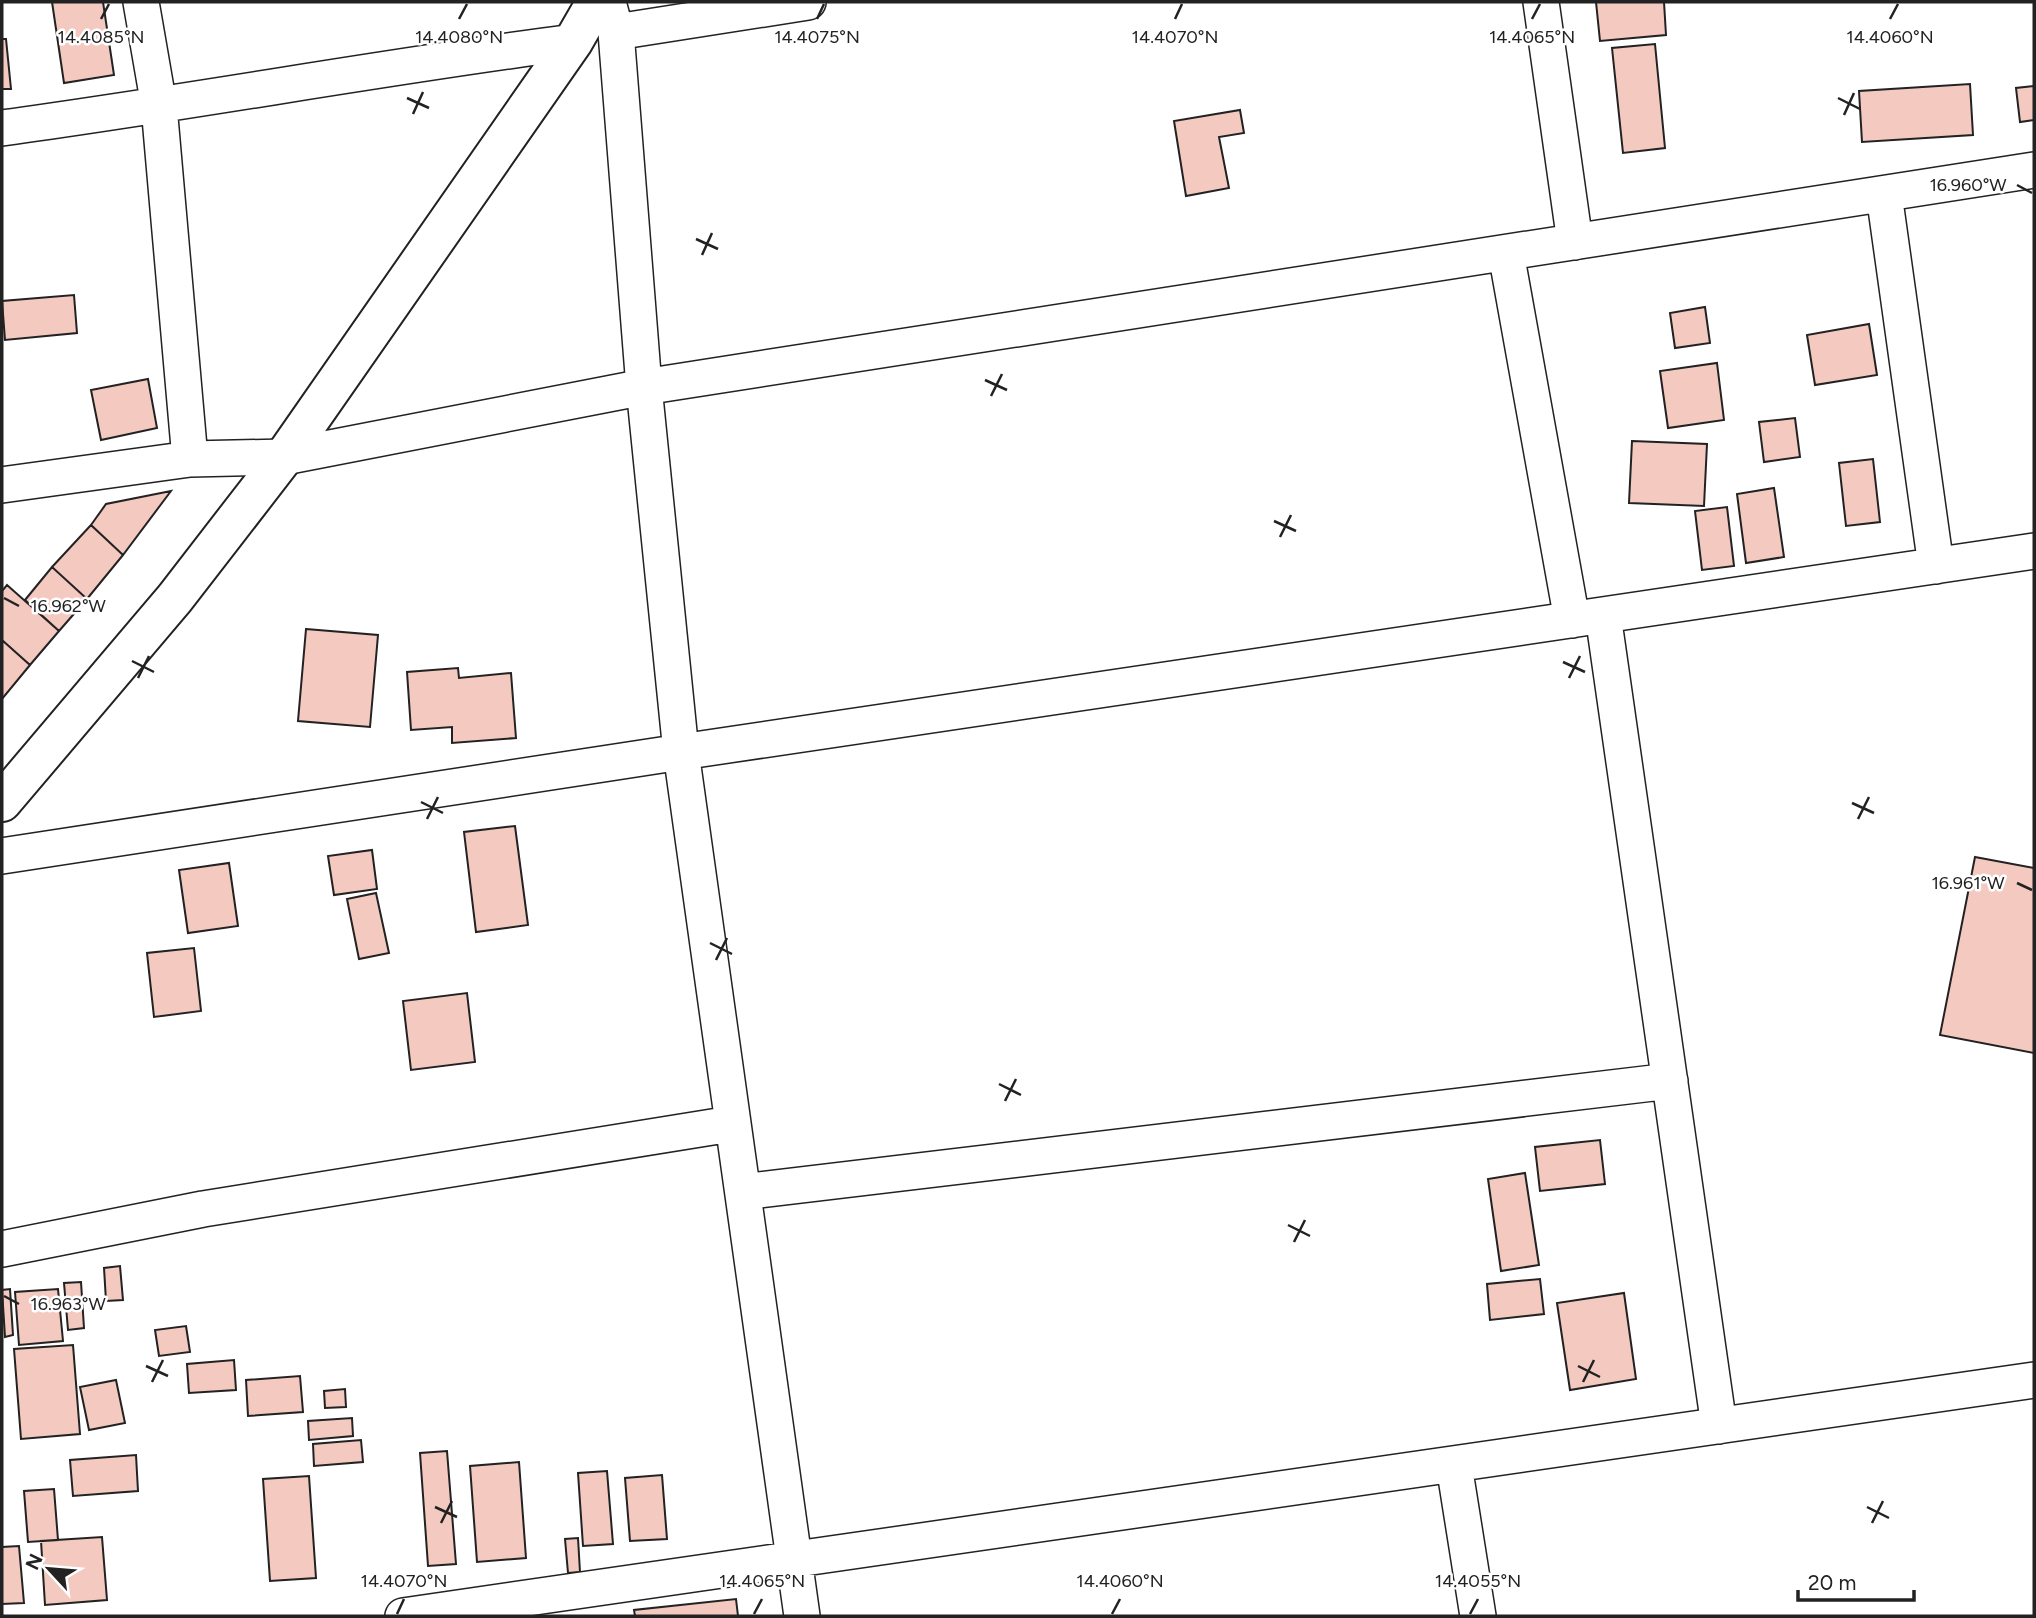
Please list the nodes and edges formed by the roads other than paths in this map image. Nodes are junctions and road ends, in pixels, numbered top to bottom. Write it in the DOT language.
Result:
graph roads {
  1 [pos="141,2"];
  2 [pos="807,2"];
  3 [pos="1541,2"];
  4 [pos="607,12"];
  5 [pos="573,42"];
  6 [pos="159,106"];
  7 [pos="2,128"];
  8 [pos="2034,170"];
  9 [pos="1884,194"];
  10 [pos="1576,242"];
  11 [pos="1506,253"];
  12 [pos="644,387"];
  13 [pos="284,457"];
  14 [pos="190,459"];
  15 [pos="2,485"];
  16 [pos="2034,551"];
  17 [pos="1936,566"];
  18 [pos="1588,617"];
  19 [pos="681,752"];
  20 [pos="2,802"];
  21 [pos="2,856"];
  22 [pos="1670,1081"];
  23 [pos="732,1124"];
  24 [pos="743,1192"];
  25 [pos="2,1249"];
  26 [pos="2034,1380"];
  27 [pos="1719,1426"];
  28 [pos="1454,1465"];
  29 [pos="795,1561"];
  30 [pos="403,1616"];
  31 [pos="802,1616"];
  32 [pos="1478,1616"];
  1 -- 6 [label="street"];
  2 -- 4 [label="street"];
  3 -- 10 [label="street"];
  4 -- 5 [label="street"];
  4 -- 12 [label="street"];
  5 -- 6 [label="street"];
  5 -- 13 [label="street"];
  6 -- 7 [label="street"];
  6 -- 14 [label="street"];
  8 -- 9 [label="street"];
  9 -- 10 [label="street"];
  9 -- 17 [label="street"];
  10 -- 11 [label="street"];
  11 -- 12 [label="street"];
  11 -- 18 [label="street"];
  12 -- 13 [label="street"];
  12 -- 19 [label="street"];
  13 -- 14 [label="street"];
  13 -- 20 [label="street"];
  14 -- 15 [label="street"];
  16 -- 17 [label="street"];
  17 -- 18 [label="street"];
  18 -- 19 [label="street"];
  18 -- 22 [label="street"];
  19 -- 21 [label="street"];
  19 -- 23 [label="street"];
  22 -- 24 [label="street"];
  22 -- 27 [label="street"];
  23 -- 24 [label="street"];
  23 -- 25 [label="street"];
  24 -- 29 [label="street"];
  26 -- 27 [label="street"];
  27 -- 28 [label="street"];
  28 -- 29 [label="street"];
  28 -- 32 [label="street"];
  29 -- 30 [label="street"];
  29 -- 31 [label="street"];
}
